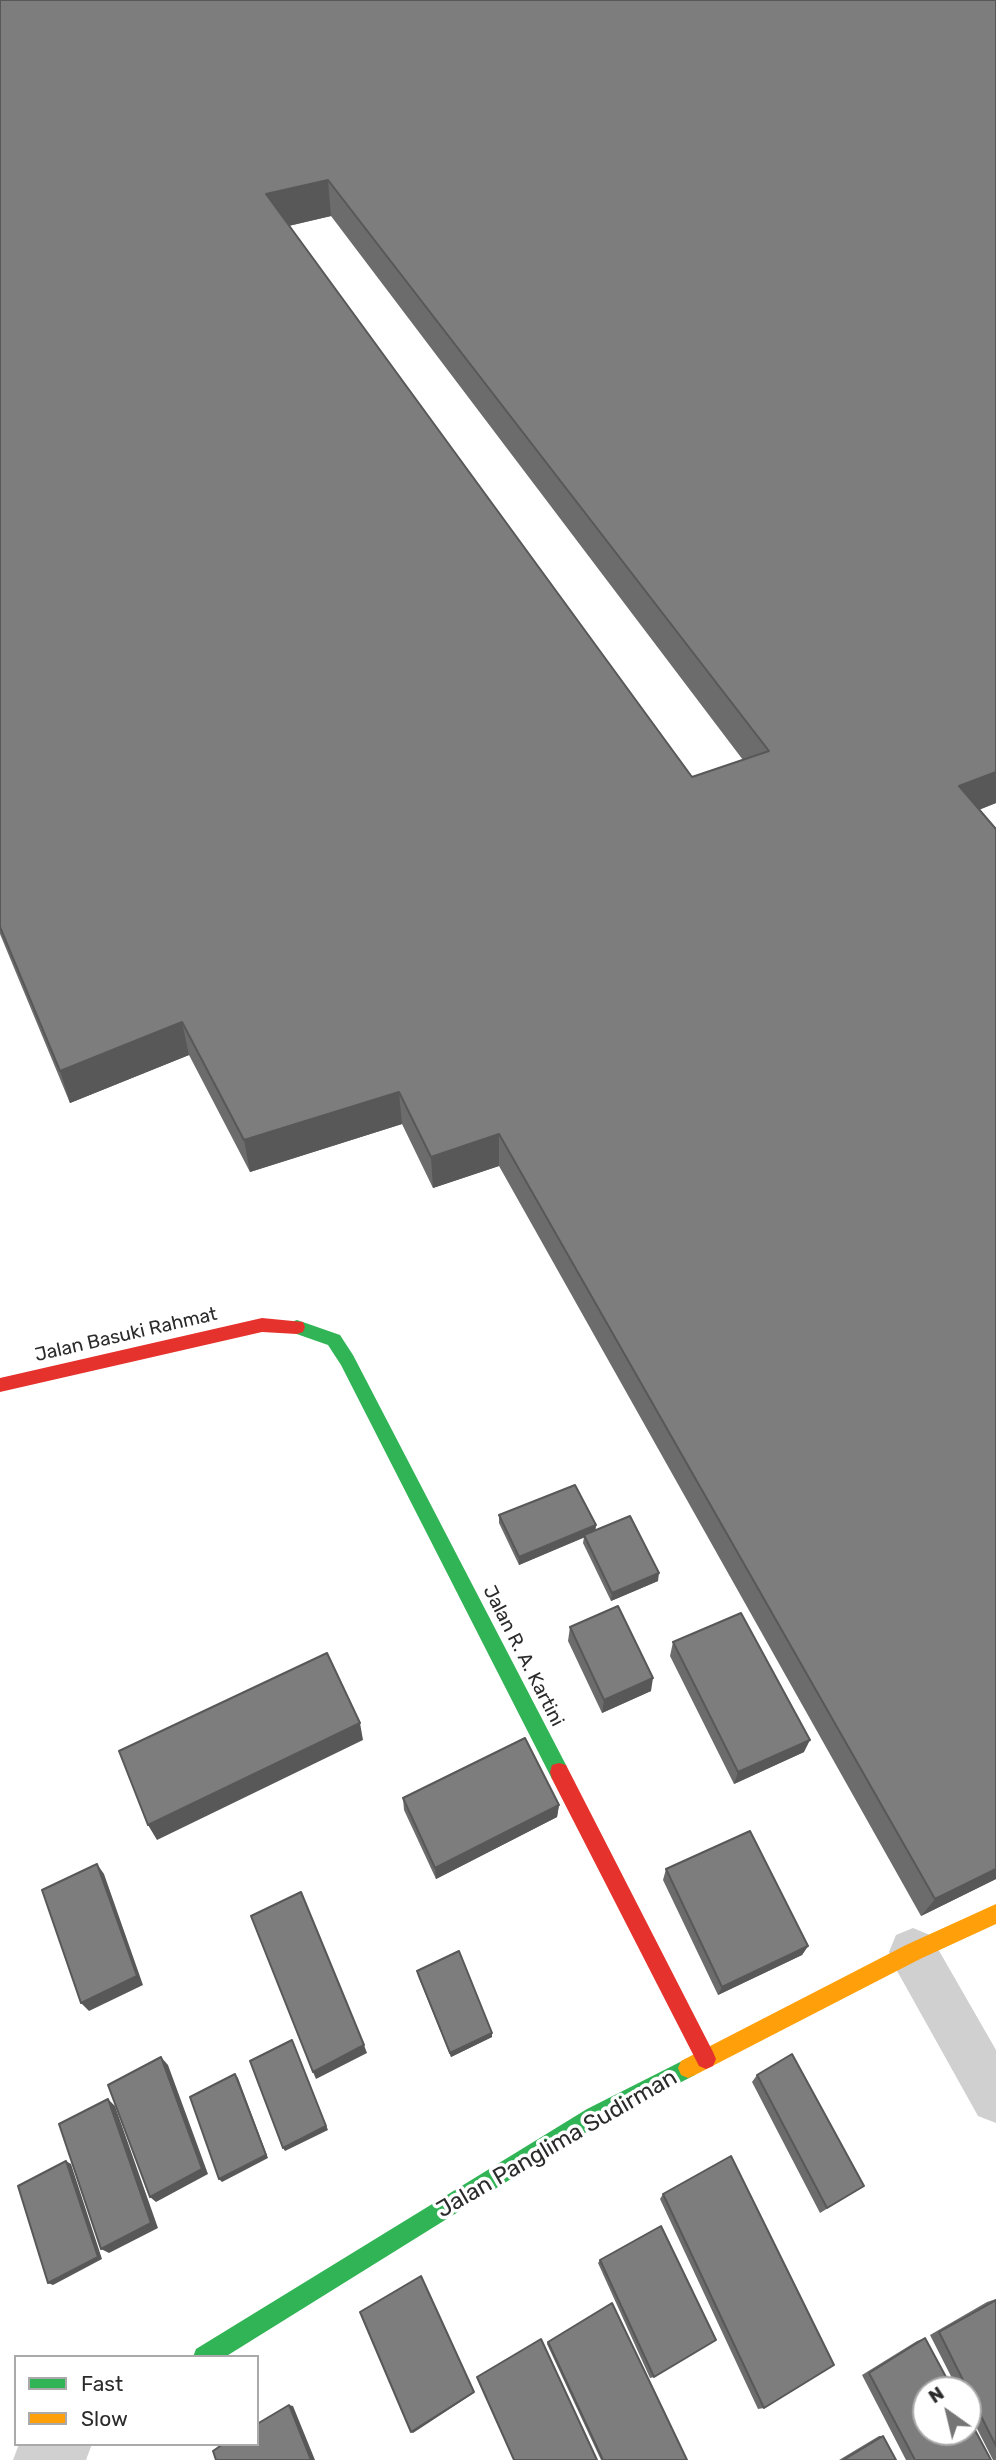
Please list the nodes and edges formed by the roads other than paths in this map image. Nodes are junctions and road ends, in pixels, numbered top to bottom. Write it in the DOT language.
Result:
graph roads {
  1 [pos="262,1325"];
  2 [pos="0,1385"];
  3 [pos="996,1914"];
  4 [pos="913,1952"];
  5 [pos="706,2059"];
  6 [pos="996,2098"];
  7 [pos="207,2355"];
  8 [pos="62,2446"];
  9 [pos="40,2460"];
  1 -- 2 [label="street, Jalan Basuki Rahmat"];
  1 -- 5 [label="street, Jalan R. A. Kartini"];
  3 -- 4 [label="street, Jalan Panglima Sudirman"];
  4 -- 5 [label="street, Jalan Panglima Sudirman"];
  4 -- 6 [label="street"];
  5 -- 7 [label="street, Jalan Panglima Sudirman"];
  8 -- 9 [label="street"];
}
